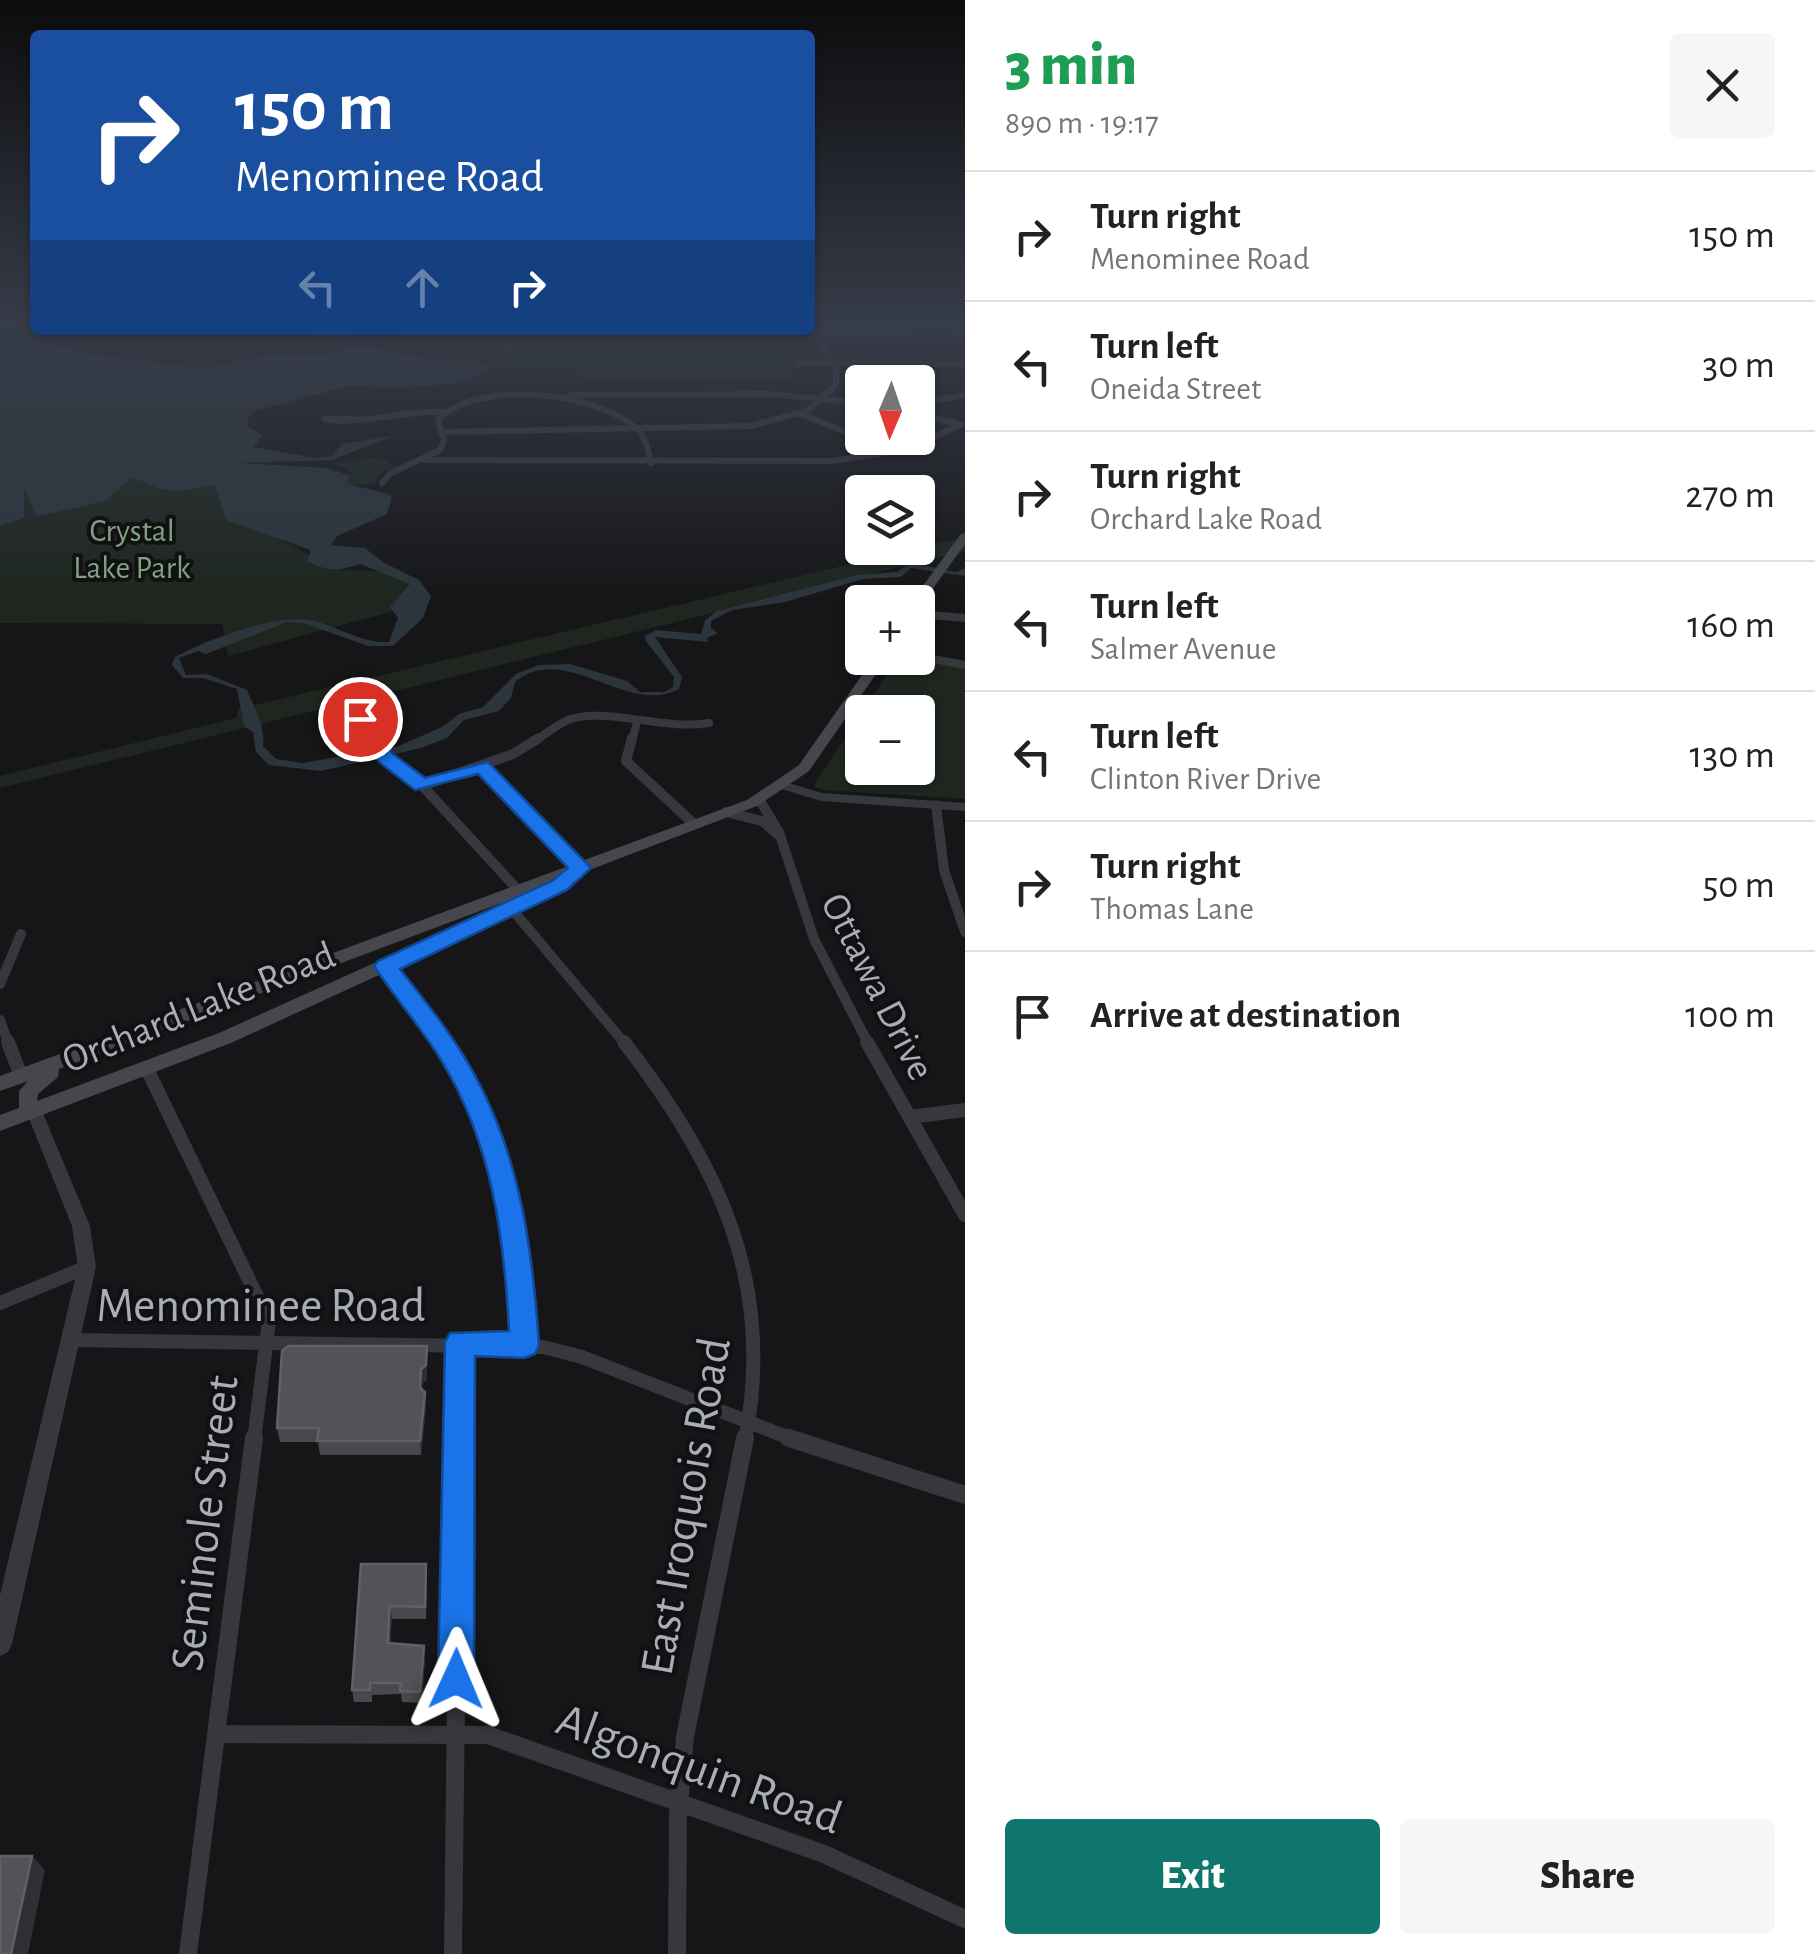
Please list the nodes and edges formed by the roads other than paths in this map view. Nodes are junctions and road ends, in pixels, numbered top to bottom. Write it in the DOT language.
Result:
graph roads {
  1 [pos="365,417"];
  2 [pos="440,417"];
  3 [pos="618,417"];
  4 [pos="785,417"];
  5 [pos="808,417"];
  6 [pos="354,419"];
  7 [pos="935,419"];
  8 [pos="962,426"];
  9 [pos="635,427"];
  10 [pos="442,432"];
  11 [pos="845,432"];
  12 [pos="935,438"];
  13 [pos="870,455"];
  14 [pos="425,460"];
  15 [pos="652,463"];
  16 [pos="382,482"];
  17 [pos="965,536"];
  18 [pos="960,551"];
  19 [pos="930,585"];
  20 [pos="935,615"];
  21 [pos="965,618"];
  22 [pos="935,659"];
  23 [pos="965,665"];
  24 [pos="868,675"];
  25 [pos="350,697"];
  26 [pos="637,722"];
  27 [pos="709,722"];
  28 [pos="482,766"];
  29 [pos="782,785"];
  30 [pos="422,786"];
  31 [pos="759,799"];
  32 [pos="936,805"];
  33 [pos="965,807"];
  34 [pos="726,812"];
  35 [pos="694,824"];
  36 [pos="777,834"];
  37 [pos="580,868"];
  38 [pos="516,888"];
  39 [pos="511,908"];
  40 [pos="422,928"];
  41 [pos="965,932"];
  42 [pos="20,934"];
  43 [pos="432,945"];
  44 [pos="386,966"];
  45 [pos="0,984"];
  46 [pos="215,1006"];
  47 [pos="180,1019"];
  48 [pos="0,1020"];
  49 [pos="146,1069"];
  50 [pos="21,1076"];
  51 [pos="0,1084"];
  52 [pos="965,1110"];
  53 [pos="34,1111"];
  54 [pos="910,1117"];
  55 [pos="0,1123"];
  56 [pos="965,1216"];
  57 [pos="87,1266"];
  58 [pos="0,1303"];
  59 [pos="71,1340"];
  60 [pos="268,1342"];
  61 [pos="460,1342"];
  62 [pos="524,1345"];
  63 [pos="749,1424"];
  64 [pos="965,1495"];
  65 [pos="0,1644"];
  66 [pos="456,1732"];
  67 [pos="216,1734"];
  68 [pos="679,1802"];
  69 [pos="965,1918"];
  70 [pos="188,1954"];
  71 [pos="453,1954"];
  72 [pos="677,1954"];
  1 -- 6 [label="street"];
  2 -- 10 [label="street"];
  3 -- 9 [label="street"];
  4 -- 9 [label="street"];
  5 -- 11 [label="street"];
  7 -- 8 [label="street"];
  8 -- 12 [label="street"];
  9 -- 10 [label="street"];
  9 -- 15 [label="street"];
  10 -- 14 [label="street"];
  13 -- 15 [label="street"];
  14 -- 15 [label="street"];
  14 -- 16 [label="street"];
  17 -- 18 [label="main road"];
  18 -- 19 [label="main road"];
  20 -- 21 [label="street"];
  22 -- 23 [label="street"];
  24 -- 29 [label="main road, Orchard Lake Road"];
  25 -- 30 [label="street"];
  26 -- 27 [label="street"];
  26 -- 28 [label="street"];
  26 -- 35 [label="street"];
  28 -- 30 [label="street"];
  28 -- 37 [label="street"];
  29 -- 31 [label="main road, Orchard Lake Road"];
  29 -- 32 [label="street"];
  30 -- 38 [label="street"];
  31 -- 34 [label="main road, Orchard Lake Road"];
  31 -- 36 [label="street, Ottawa Drive"];
  32 -- 33 [label="street"];
  32 -- 41 [label="street"];
  34 -- 35 [label="main road, Orchard Lake Road"];
  34 -- 36 [label="street"];
  35 -- 37 [label="main road, Orchard Lake Road"];
  36 -- 54 [label="street, Ottawa Drive"];
  37 -- 38 [label="main road, Orchard Lake Road"];
  37 -- 39 [label="main road, Orchard Lake Road"];
  38 -- 40 [label="main road, Orchard Lake Road"];
  39 -- 43 [label="main road, Orchard Lake Road"];
  39 -- 63 [label="street, East Iroquois Road"];
  40 -- 43 [label="main road"];
  40 -- 46 [label="main road, Orchard Lake Road"];
  42 -- 45 [label="street"];
  43 -- 44 [label="main road, Orchard Lake Road"];
  44 -- 49 [label="main road, Orchard Lake Road"];
  44 -- 62 [label="street"];
  46 -- 47 [label="main road, Orchard Lake Road"];
  46 -- 49 [label="main road"];
  47 -- 50 [label="main road, Orchard Lake Road"];
  47 -- 53 [label="main road"];
  48 -- 50 [label="street"];
  49 -- 53 [label="main road, Orchard Lake Road"];
  49 -- 60 [label="street, Seminole Street"];
  50 -- 51 [label="main road, Orchard Lake Road"];
  52 -- 54 [label="street"];
  53 -- 55 [label="main road, Orchard Lake Road"];
  53 -- 57 [label="street"];
  54 -- 56 [label="street, Ottawa Drive"];
  57 -- 58 [label="street"];
  57 -- 59 [label="street"];
  59 -- 60 [label="street, Menominee Road"];
  59 -- 65 [label="street"];
  60 -- 61 [label="street, Menominee Road"];
  60 -- 67 [label="street, Seminole Street"];
  61 -- 62 [label="street, Menominee Road"];
  61 -- 66 [label="street"];
  62 -- 63 [label="street, Menominee Road"];
  63 -- 64 [label="street, Menominee Road"];
  63 -- 68 [label="street, East Iroquois Road"];
  66 -- 67 [label="street, Algonquin Road"];
  66 -- 68 [label="street, Algonquin Road"];
  66 -- 71 [label="street"];
  67 -- 70 [label="street, Seminole Street"];
  68 -- 69 [label="street, Algonquin Road"];
  68 -- 72 [label="street, East Iroquois Road"];
}
